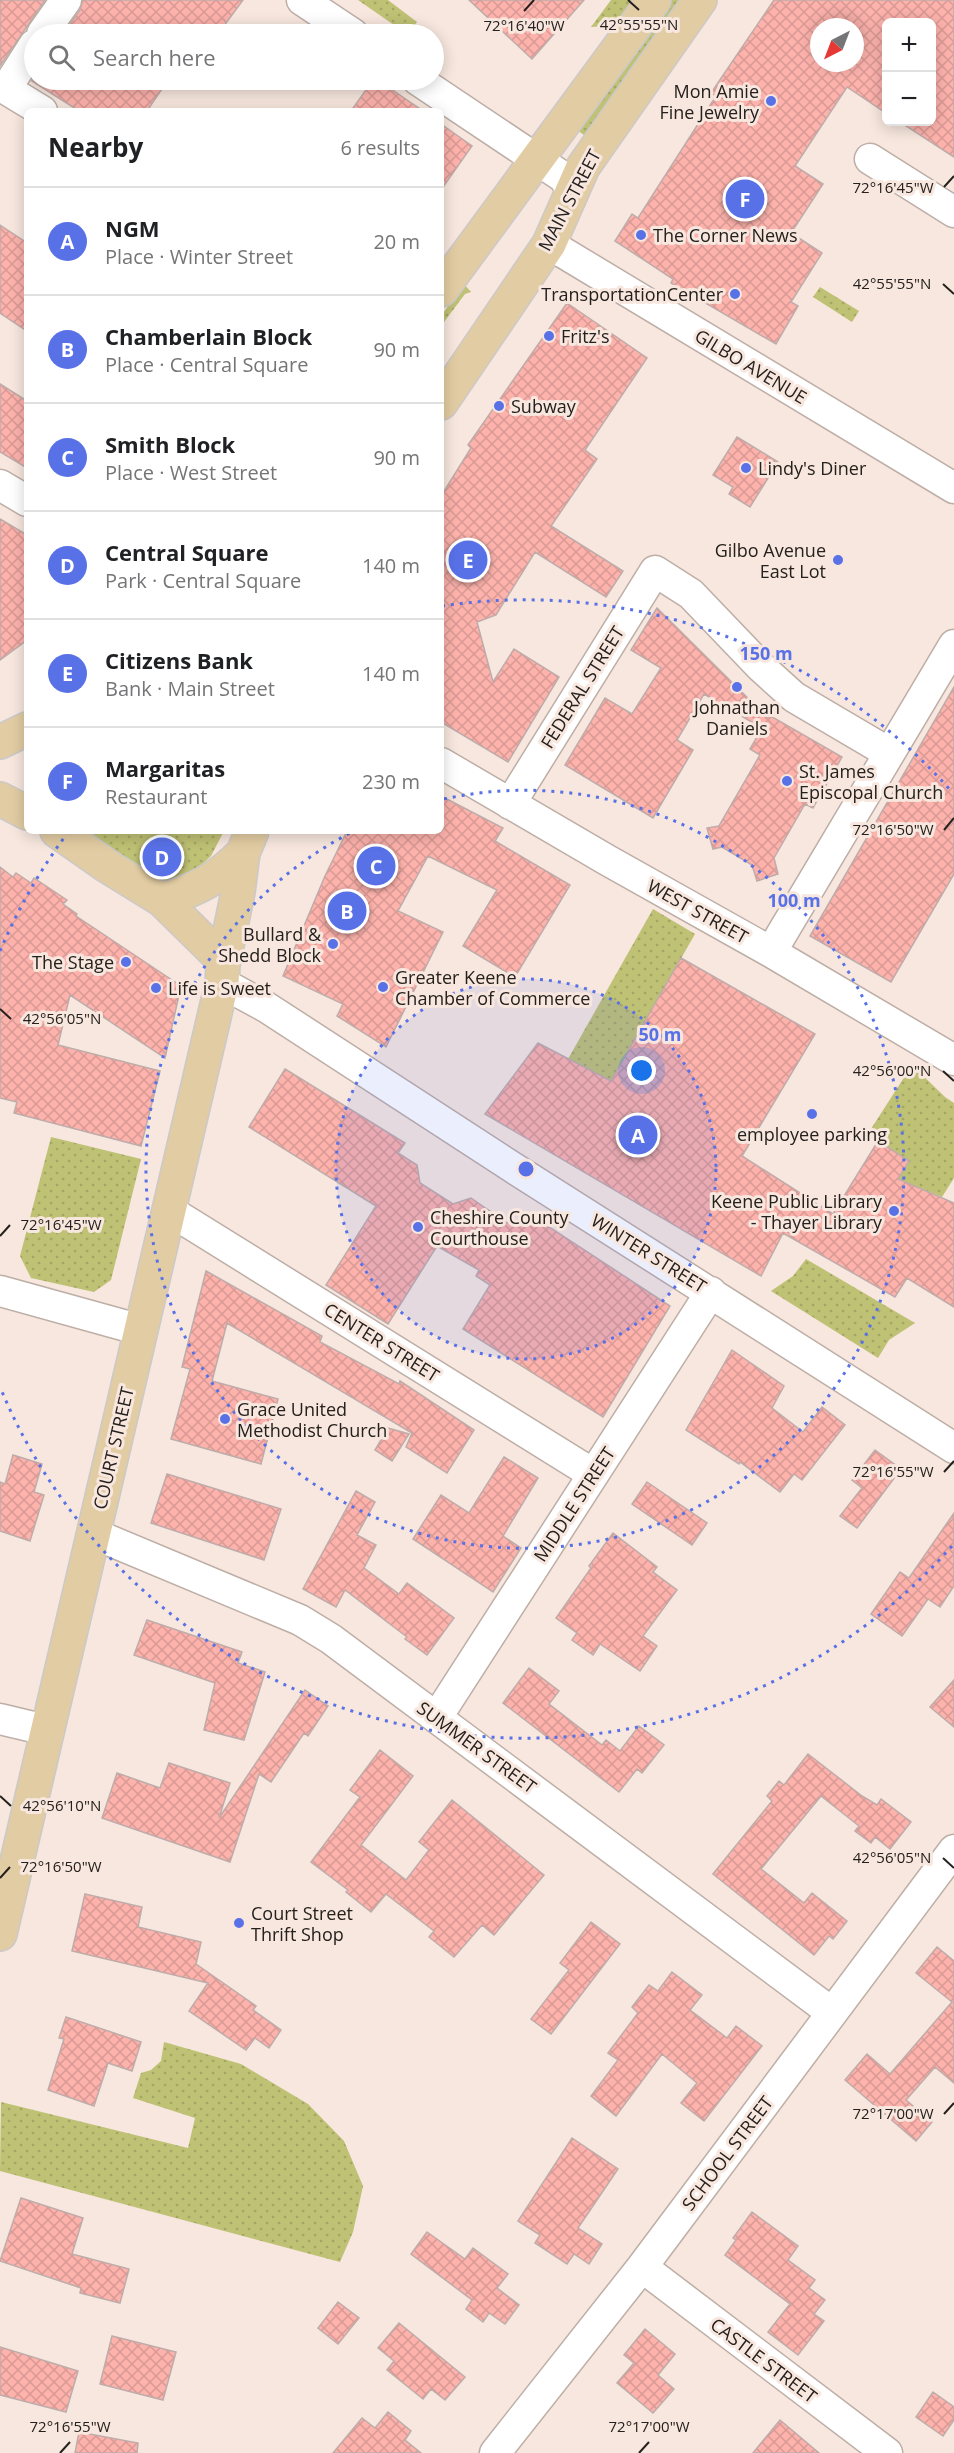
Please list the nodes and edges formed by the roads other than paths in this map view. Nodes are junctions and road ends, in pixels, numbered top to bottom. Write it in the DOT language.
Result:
graph roads {
  1 [pos="66,0"];
  2 [pos="302,0"];
  3 [pos="654,0"];
  4 [pos="700,0"];
  5 [pos="49,24"];
  6 [pos="339,24"];
  7 [pos="24,61"];
  8 [pos="433,90"];
  9 [pos="37,108"];
  10 [pos="870,159"];
  11 [pos="538,161"];
  12 [pos="571,197"];
  13 [pos="954,212"];
  14 [pos="549,244"];
  15 [pos="444,286"];
  16 [pos="444,399"];
  17 [pos="0,485"];
  18 [pos="954,488"];
  19 [pos="24,499"];
  20 [pos="954,645"];
  21 [pos="24,730"];
  22 [pos="0,742"];
  23 [pos="889,753"];
  24 [pos="444,765"];
  25 [pos="0,799"];
  26 [pos="510,804"];
  27 [pos="24,811"];
  28 [pos="61,834"];
  29 [pos="247,842"];
  30 [pos="162,900"];
  31 [pos="771,952"];
  32 [pos="223,972"];
  33 [pos="954,1060"];
  34 [pos="170,1211"];
  35 [pos="0,1291"];
  36 [pos="711,1292"];
  37 [pos="141,1330"];
  38 [pos="954,1449"];
  39 [pos="593,1474"];
  40 [pos="94,1534"];
  41 [pos="437,1717"];
  42 [pos="0,1719"];
  43 [pos="46,1730"];
  44 [pos="954,1850"];
  45 [pos="0,1934"];
  46 [pos="831,2012"];
  47 [pos="642,2267"];
  48 [pos="855,2444"];
  49 [pos="495,2453"];
  50 [pos="887,2453"];
  1 -- 5 [label="street"];
  2 -- 6 [label="street"];
  3 -- 11 [label="main road"];
  4 -- 12 [label="main road, MAIN STREET"];
  7 -- 9 [label="street"];
  8 -- 11 [label="street"];
  10 -- 13 [label="street"];
  11 -- 12 [label="street"];
  11 -- 15 [label="main road"];
  12 -- 14 [label="main road, MAIN STREET"];
  14 -- 16 [label="main road, MAIN STREET"];
  14 -- 18 [label="street, GILBO AVENUE"];
  17 -- 19 [label="street"];
  20 -- 23 [label="street"];
  21 -- 22 [label="main road"];
  23 -- 26 [label="street, FEDERAL STREET"];
  23 -- 31 [label="street"];
  24 -- 26 [label="street, WEST STREET"];
  25 -- 27 [label="main road"];
  26 -- 31 [label="street, WEST STREET"];
  28 -- 30 [label="main road"];
  29 -- 30 [label="main road"];
  29 -- 32 [label="main road, COURT STREET"];
  30 -- 32 [label="main road"];
  31 -- 33 [label="street, WEST STREET"];
  32 -- 34 [label="main road, COURT STREET"];
  32 -- 36 [label="street, WINTER STREET"];
  34 -- 37 [label="main road, COURT STREET"];
  34 -- 39 [label="street, CENTER STREET"];
  35 -- 37 [label="street"];
  36 -- 38 [label="street, WINTER STREET"];
  36 -- 39 [label="street, MIDDLE STREET"];
  37 -- 40 [label="main road, COURT STREET"];
  39 -- 41 [label="street, MIDDLE STREET"];
  40 -- 41 [label="street, SUMMER STREET"];
  40 -- 43 [label="main road, COURT STREET"];
  41 -- 46 [label="street, SUMMER STREET"];
  42 -- 43 [label="street"];
  43 -- 45 [label="main road, COURT STREET"];
  44 -- 46 [label="street, SCHOOL STREET"];
  46 -- 47 [label="street, SCHOOL STREET"];
  47 -- 48 [label="street, CASTLE STREET"];
  47 -- 49 [label="street, SCHOOL STREET"];
  48 -- 50 [label="street, CASTLE STREET"];
}
